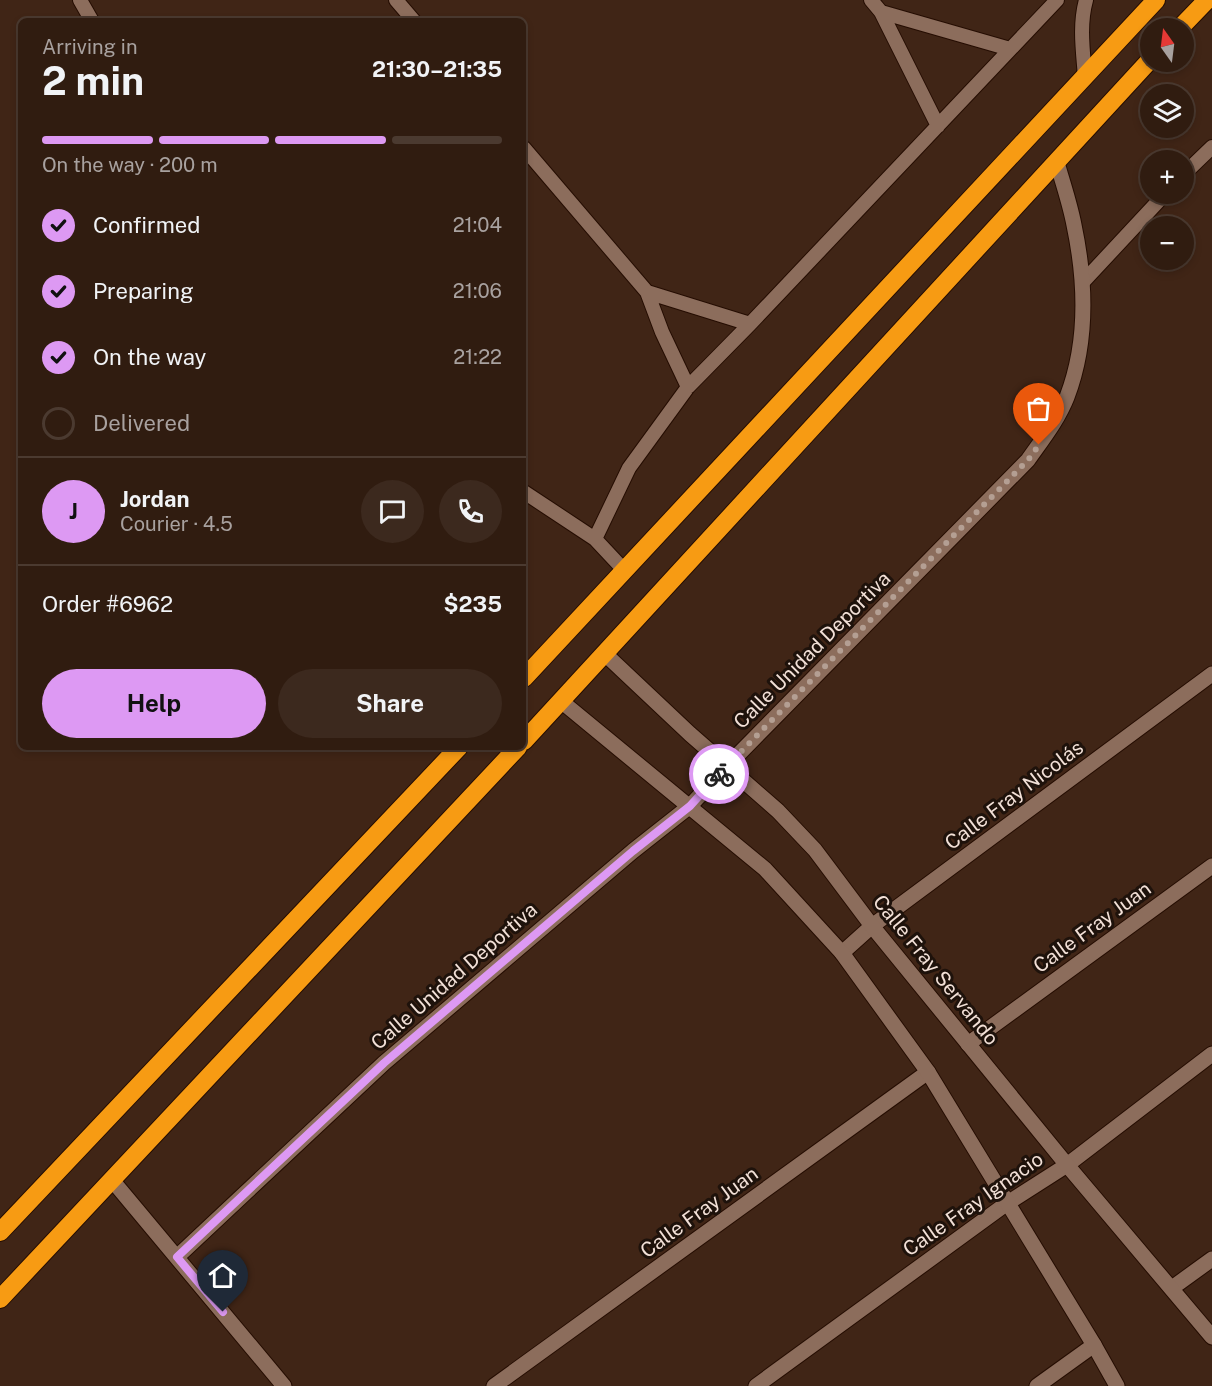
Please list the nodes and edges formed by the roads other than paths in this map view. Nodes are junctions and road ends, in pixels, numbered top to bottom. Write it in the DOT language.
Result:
graph roads {
  1 [pos="80,0"];
  2 [pos="396,0"];
  3 [pos="871,0"];
  4 [pos="1057,0"];
  5 [pos="1086,0"];
  6 [pos="1156,0"];
  7 [pos="1207,0"];
  8 [pos="881,12"];
  9 [pos="90,18"];
  10 [pos="411,18"];
  11 [pos="1190,18"];
  12 [pos="1010,49"];
  13 [pos="1140,71"];
  14 [pos="1084,77"];
  15 [pos="938,126"];
  16 [pos="1212,147"];
  17 [pos="526,150"];
  18 [pos="1057,163"];
  19 [pos="1194,164"];
  20 [pos="1156,204"];
  21 [pos="1083,282"];
  22 [pos="647,292"];
  23 [pos="750,324"];
  24 [pos="688,387"];
  25 [pos="526,493"];
  26 [pos="595,538"];
  27 [pos="624,570"];
  28 [pos="604,653"];
  29 [pos="1212,674"];
  30 [pos="526,676"];
  31 [pos="561,701"];
  32 [pos="526,739"];
  33 [pos="456,750"];
  34 [pos="515,750"];
  35 [pos="727,766"];
  36 [pos="690,806"];
  37 [pos="1212,866"];
  38 [pos="872,926"];
  39 [pos="842,952"];
  40 [pos="968,1044"];
  41 [pos="1212,1054"];
  42 [pos="928,1072"];
  43 [pos="1066,1165"];
  44 [pos="112,1180"];
  45 [pos="1006,1204"];
  46 [pos="0,1232"];
  47 [pos="177,1257"];
  48 [pos="1212,1259"];
  49 [pos="1172,1288"];
  50 [pos="0,1299"];
  51 [pos="1212,1337"];
  52 [pos="1094,1345"];
  53 [pos="284,1386"];
  54 [pos="494,1386"];
  55 [pos="756,1386"];
  56 [pos="1036,1386"];
  57 [pos="1117,1386"];
  1 -- 9 [label="lane"];
  2 -- 10 [label="lane"];
  3 -- 8 [label="lane"];
  4 -- 12 [label="lane"];
  5 -- 14 [label="lane"];
  6 -- 14 [label="highway"];
  7 -- 11 [label="highway"];
  8 -- 12 [label="lane"];
  8 -- 15 [label="lane"];
  12 -- 15 [label="lane"];
  13 -- 18 [label="highway"];
  14 -- 27 [label="highway"];
  15 -- 23 [label="lane"];
  16 -- 19 [label="lane"];
  17 -- 22 [label="lane"];
  18 -- 21 [label="street, Calle Unidad Deportiva"];
  18 -- 28 [label="highway"];
  20 -- 21 [label="lane"];
  21 -- 35 [label="street, Calle Unidad Deportiva"];
  22 -- 23 [label="lane"];
  22 -- 24 [label="lane"];
  23 -- 24 [label="lane"];
  24 -- 26 [label="lane"];
  25 -- 26 [label="lane"];
  26 -- 27 [label="lane"];
  27 -- 30 [label="highway"];
  28 -- 31 [label="highway"];
  28 -- 35 [label="street, Calle Fray Servando"];
  29 -- 38 [label="street, Calle Fray Nicolás"];
  31 -- 32 [label="highway"];
  31 -- 36 [label="street"];
  33 -- 46 [label="highway"];
  34 -- 44 [label="highway"];
  35 -- 36 [label="street, Calle Unidad Deportiva"];
  35 -- 38 [label="street, Calle Fray Servando"];
  36 -- 39 [label="street"];
  36 -- 47 [label="street, Calle Unidad Deportiva"];
  37 -- 40 [label="street, Calle Fray Juan"];
  38 -- 39 [label="street, Calle Fray Nicolás"];
  38 -- 40 [label="street, Calle Fray Servando"];
  39 -- 42 [label="street"];
  40 -- 43 [label="street, Calle Fray Servando"];
  41 -- 43 [label="street, Calle Fray Ignacio"];
  42 -- 45 [label="street"];
  42 -- 54 [label="street, Calle Fray Juan"];
  43 -- 45 [label="street, Calle Fray Ignacio"];
  43 -- 49 [label="street, Calle Fray Servando"];
  44 -- 47 [label="street"];
  44 -- 50 [label="highway"];
  45 -- 52 [label="street"];
  45 -- 55 [label="street, Calle Fray Ignacio"];
  47 -- 53 [label="street"];
  48 -- 49 [label="street"];
  49 -- 51 [label="street, Calle Fray Servando"];
  52 -- 56 [label="street"];
  52 -- 57 [label="street"];
}
